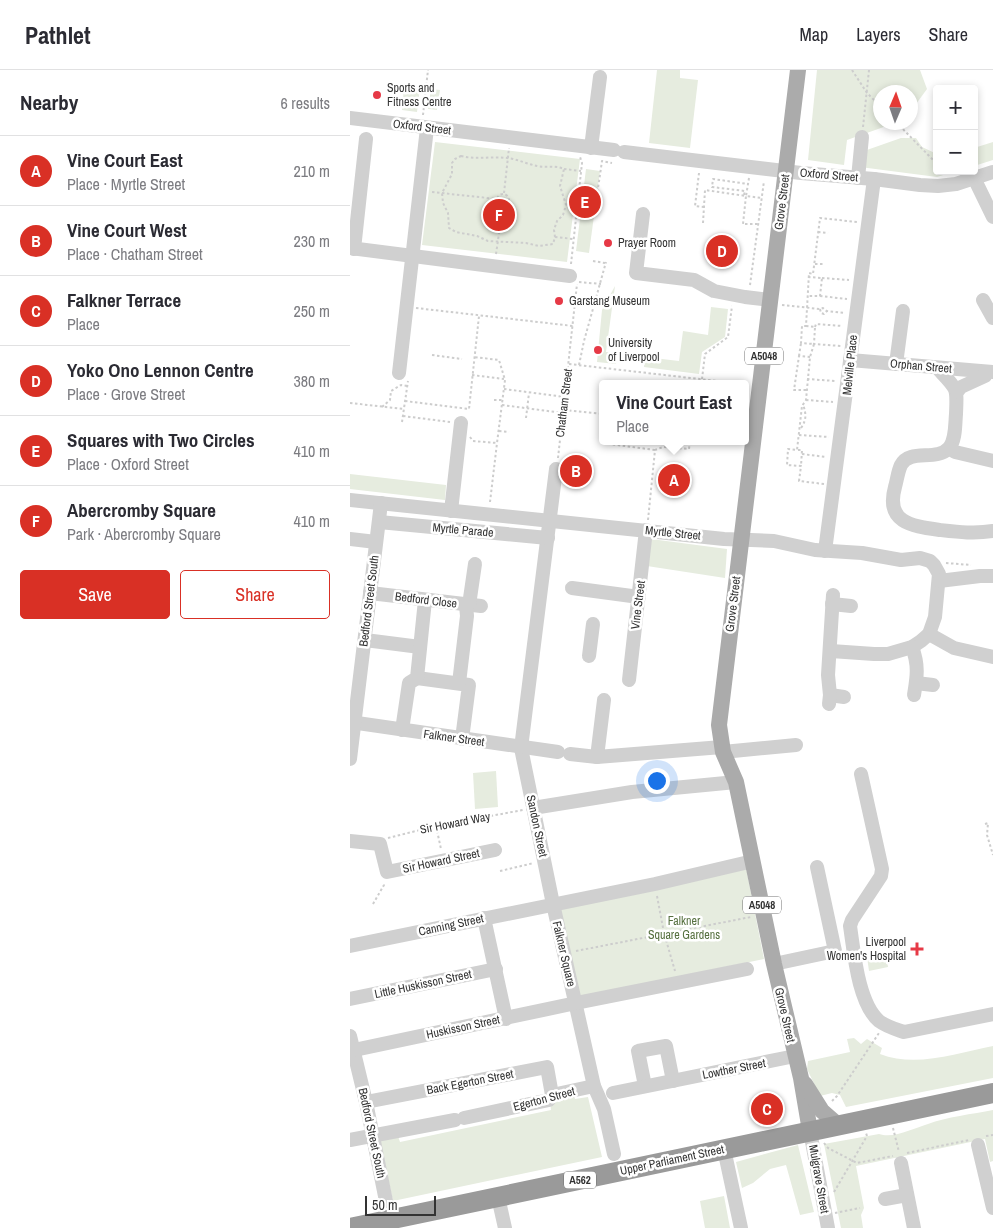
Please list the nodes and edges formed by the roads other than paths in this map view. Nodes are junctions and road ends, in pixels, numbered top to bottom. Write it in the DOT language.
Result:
graph roads {
  1 [pos="798,70"];
  2 [pos="600,77"];
  3 [pos="350,118"];
  4 [pos="427,128"];
  5 [pos="862,137"];
  6 [pos="366,139"];
  7 [pos="591,148"];
  8 [pos="786,172"];
  9 [pos="993,172"];
  10 [pos="858,178"];
  11 [pos="974,178"];
  12 [pos="874,179"];
  13 [pos="643,214"];
  14 [pos="993,217"];
  15 [pos="352,249"];
  16 [pos="412,256"];
  17 [pos="574,279"];
  18 [pos="983,300"];
  19 [pos="775,302"];
  20 [pos="903,311"];
  21 [pos="993,318"];
  22 [pos="850,360"];
  23 [pos="896,364"];
  24 [pos="940,368"];
  25 [pos="989,372"];
  26 [pos="403,377"];
  27 [pos="957,392"];
  28 [pos="464,428"];
  29 [pos="949,448"];
  30 [pos="993,461"];
  31 [pos="556,469"];
  32 [pos="350,500"];
  33 [pos="381,503"];
  34 [pos="451,511"];
  35 [pos="379,522"];
  36 [pos="550,522"];
  37 [pos="646,530"];
  38 [pos="993,531"];
  39 [pos="548,538"];
  40 [pos="350,539"];
  41 [pos="741,540"];
  42 [pos="376,542"];
  43 [pos="825,551"];
  44 [pos="475,564"];
  45 [pos="993,576"];
  46 [pos="938,581"];
  47 [pos="572,588"];
  48 [pos="370,593"];
  49 [pos="639,597"];
  50 [pos="425,600"];
  51 [pos="472,605"];
  52 [pos="851,606"];
  53 [pos="593,624"];
  54 [pos="928,634"];
  55 [pos="364,640"];
  56 [pos="420,647"];
  57 [pos="912,647"];
  58 [pos="831,651"];
  59 [pos="589,656"];
  60 [pos="993,657"];
  61 [pos="417,678"];
  62 [pos="629,680"];
  63 [pos="459,684"];
  64 [pos="933,685"];
  65 [pos="834,699"];
  66 [pos="604,700"];
  67 [pos="352,723"];
  68 [pos="402,730"];
  69 [pos="462,739"];
  70 [pos="796,745"];
  71 [pos="521,748"];
  72 [pos="723,750"];
  73 [pos="597,756"];
  74 [pos="350,759"];
  75 [pos="861,774"];
  76 [pos="736,782"];
  77 [pos="533,808"];
  78 [pos="350,841"];
  79 [pos="495,850"];
  80 [pos="753,862"];
  81 [pos="817,867"];
  82 [pos="553,904"];
  83 [pos="484,918"];
  84 [pos="350,946"];
  85 [pos="774,964"];
  86 [pos="496,969"];
  87 [pos="747,970"];
  88 [pos="350,999"];
  89 [pos="576,1003"];
  90 [pos="993,1014"];
  91 [pos="506,1018"];
  92 [pos="350,1036"];
  93 [pos="352,1051"];
  94 [pos="795,1056"];
  95 [pos="801,1078"];
  96 [pos="673,1081"];
  97 [pos="594,1086"];
  98 [pos="645,1086"];
  99 [pos="613,1092"];
  100 [pos="993,1093"];
  101 [pos="552,1095"];
  102 [pos="366,1102"];
  103 [pos="838,1125"];
  104 [pos="810,1131"];
  105 [pos="373,1136"];
  106 [pos="350,1140"];
  107 [pos="980,1140"];
  108 [pos="724,1149"];
  109 [pos="614,1154"];
  110 [pos="900,1159"];
  111 [pos="907,1195"];
  112 [pos="498,1197"];
  113 [pos="885,1200"];
  114 [pos="386,1201"];
  115 [pos="993,1208"];
  116 [pos="827,1222"];
  117 [pos="350,1228"];
  118 [pos="505,1228"];
  119 [pos="741,1228"];
  120 [pos="914,1228"];
  1 -- 8 [label="main road, Grove Street / A5048"];
  2 -- 7 [label="street"];
  3 -- 4 [label="street, Oxford Street"];
  4 -- 7 [label="street, Oxford Street"];
  4 -- 16 [label="street"];
  5 -- 10 [label="street"];
  6 -- 15 [label="street"];
  7 -- 8 [label="street, Oxford Street"];
  8 -- 10 [label="street, Oxford Street"];
  8 -- 19 [label="main road, Grove Street / A5048"];
  9 -- 11 [label="street, Oxford Street"];
  10 -- 12 [label="street, Oxford Street"];
  11 -- 12 [label="street, Oxford Street"];
  11 -- 14 [label="street"];
  12 -- 22 [label="street, Melville Place"];
  13 -- 19 [label="street"];
  15 -- 16 [label="street"];
  16 -- 17 [label="street"];
  16 -- 26 [label="street"];
  18 -- 21 [label="street"];
  19 -- 41 [label="main road, Grove Street / A5048"];
  20 -- 23 [label="street"];
  22 -- 23 [label="street, Orphan Street"];
  22 -- 43 [label="street, Melville Place"];
  23 -- 24 [label="street, Orphan Street"];
  24 -- 25 [label="street, Orphan Street"];
  24 -- 27 [label="street"];
  25 -- 27 [label="street"];
  27 -- 29 [label="street"];
  28 -- 34 [label="street"];
  29 -- 30 [label="street"];
  29 -- 38 [label="street"];
  31 -- 36 [label="street"];
  32 -- 33 [label="street, Myrtle Street"];
  33 -- 34 [label="street, Myrtle Street"];
  33 -- 35 [label="street, Bedford Street South"];
  34 -- 36 [label="street, Myrtle Street"];
  35 -- 39 [label="street, Myrtle Parade"];
  35 -- 42 [label="street, Bedford Street South"];
  36 -- 37 [label="street, Myrtle Street"];
  36 -- 39 [label="street"];
  37 -- 41 [label="street, Myrtle Street"];
  37 -- 49 [label="street, Vine Street"];
  39 -- 71 [label="street"];
  40 -- 42 [label="street"];
  41 -- 43 [label="street, Myrtle Street"];
  41 -- 72 [label="main road, Grove Street / A5048"];
  42 -- 48 [label="street, Bedford Street South"];
  43 -- 46 [label="street, Myrtle Street"];
  44 -- 51 [label="street"];
  45 -- 46 [label="street"];
  46 -- 54 [label="street"];
  47 -- 49 [label="street"];
  48 -- 50 [label="street, Bedford Close"];
  48 -- 55 [label="street, Bedford Street South"];
  49 -- 62 [label="street, Vine Street"];
  50 -- 51 [label="street, Bedford Close"];
  50 -- 56 [label="street"];
  51 -- 63 [label="street"];
  52 -- 58 [label="street"];
  53 -- 59 [label="street"];
  54 -- 57 [label="street"];
  54 -- 60 [label="street"];
  55 -- 56 [label="street"];
  55 -- 67 [label="street, Bedford Street South"];
  56 -- 61 [label="street"];
  57 -- 58 [label="street"];
  57 -- 64 [label="street"];
  58 -- 65 [label="street"];
  61 -- 63 [label="street"];
  61 -- 68 [label="street"];
  63 -- 69 [label="street"];
  66 -- 73 [label="street"];
  67 -- 68 [label="street, Falkner Street"];
  67 -- 74 [label="street, Bedford Street South"];
  68 -- 69 [label="street, Falkner Street"];
  69 -- 71 [label="street, Falkner Street"];
  70 -- 72 [label="street, Falkner Street"];
  71 -- 73 [label="street, Falkner Street"];
  71 -- 77 [label="street, Sandon Street"];
  72 -- 73 [label="street, Falkner Street"];
  72 -- 76 [label="main road, Grove Street / A5048"];
  75 -- 90 [label="street"];
  76 -- 77 [label="street"];
  76 -- 80 [label="main road, Grove Street / A5048"];
  77 -- 82 [label="street, Sandon Street"];
  78 -- 79 [label="street, Sir Howard Street"];
  80 -- 82 [label="street, Falkner Square"];
  80 -- 85 [label="main road, Grove Street / A5048"];
  81 -- 85 [label="street"];
  82 -- 83 [label="street, Canning Street"];
  82 -- 89 [label="street, Falkner Square"];
  83 -- 84 [label="street, Canning Street"];
  83 -- 86 [label="street"];
  85 -- 94 [label="main road, Grove Street / A5048"];
  86 -- 88 [label="street, Little Huskisson Street"];
  86 -- 91 [label="street"];
  87 -- 89 [label="street, Falkner Square"];
  89 -- 91 [label="street, Huskisson Street"];
  89 -- 97 [label="street"];
  91 -- 93 [label="street, Huskisson Street"];
  92 -- 93 [label="street, Bedford Street South"];
  93 -- 102 [label="street, Bedford Street South"];
  94 -- 95 [label="main road, Grove Street / A5048"];
  94 -- 96 [label="street, Lowther Street"];
  95 -- 103 [label="main road"];
  95 -- 104 [label="main road, Grove Street / A5048"];
  96 -- 98 [label="street, Lowther Street"];
  96 -- 98 [label="street"];
  97 -- 101 [label="street, Egerton Street"];
  97 -- 109 [label="street"];
  98 -- 99 [label="street, Lowther Street"];
  100 -- 103 [label="highway, Upper Parliament Street / A562"];
  101 -- 102 [label="street, Back Egerton Street"];
  101 -- 105 [label="street, Egerton Street"];
  102 -- 105 [label="street, Bedford Street South"];
  103 -- 104 [label="highway, Upper Parliament Street / A562"];
  104 -- 108 [label="highway, Upper Parliament Street / A562"];
  104 -- 116 [label="street, Mulgrave Street"];
  105 -- 106 [label="street, Egerton Street"];
  105 -- 114 [label="street, Bedford Street South"];
  107 -- 115 [label="street"];
  108 -- 112 [label="highway, Upper Parliament Street / A562"];
  108 -- 119 [label="street"];
  110 -- 111 [label="street"];
  111 -- 113 [label="street"];
  111 -- 120 [label="street"];
  112 -- 117 [label="highway, Upper Parliament Street / A562"];
  112 -- 118 [label="street"];
}
